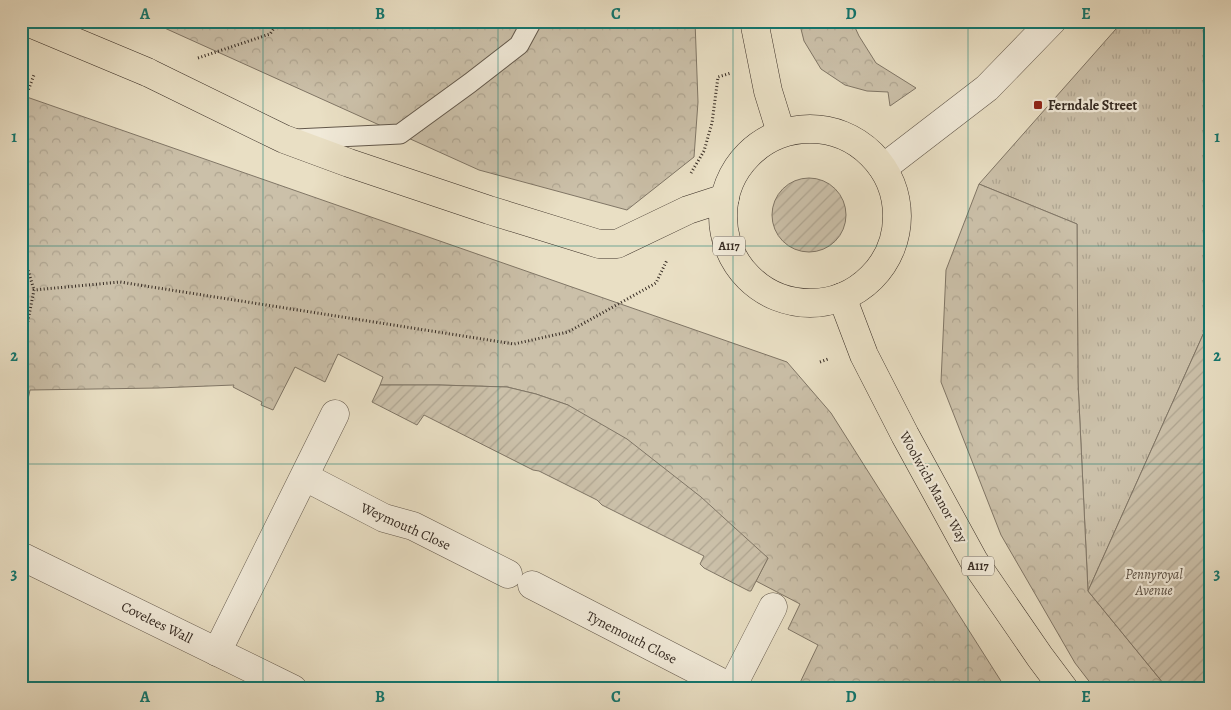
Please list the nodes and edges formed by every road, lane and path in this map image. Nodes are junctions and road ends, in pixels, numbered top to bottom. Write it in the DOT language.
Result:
graph roads {
  1 [pos="25,21"];
  2 [pos="280,21"];
  3 [pos="532,21"];
  4 [pos="754,21"];
  5 [pos="1052,21"];
  6 [pos="147,72"];
  7 [pos="34,75"];
  8 [pos="718,77"];
  9 [pos="21,109"];
  10 [pos="780,133"];
  11 [pos="284,139"];
  12 [pos="883,168"];
  13 [pos="684,179"];
  14 [pos="725,198"];
  15 [pos="21,247"];
  16 [pos="668,256"];
  17 [pos="34,290"];
  18 [pos="842,297"];
  19 [pos="21,356"];
  20 [pos="335,414"];
  21 [pos="305,477"];
  22 [pos="21,557"];
  23 [pos="508,574"];
  24 [pos="532,585"];
  25 [pos="773,607"];
  26 [pos="218,652"];
  27 [pos="732,688"];
  28 [pos="293,689"];
  29 [pos="1064,689"];
  1 -- 6 [label="main road, bridge"];
  2 -- 6 [label="path"];
  3 -- 11 [label="lane"];
  4 -- 10 [label="main road"];
  5 -- 12 [label="street"];
  6 -- 11 [label="main road"];
  7 -- 9 [label="path"];
  8 -- 13 [label="path"];
  10 -- 12 [label="main road, A117"];
  10 -- 14 [label="main road, A117"];
  11 -- 14 [label="main road"];
  12 -- 18 [label="main road, A117"];
  14 -- 18 [label="main road, A117"];
  15 -- 17 [label="path"];
  16 -- 17 [label="path"];
  17 -- 19 [label="path"];
  18 -- 29 [label="main road, Woolwich Manor Way / A117"];
  20 -- 21 [label="street"];
  21 -- 23 [label="street, Weymouth Close"];
  21 -- 26 [label="street"];
  22 -- 26 [label="street, Covelees Wall"];
  24 -- 27 [label="street, Tynemouth Close"];
  25 -- 27 [label="street, Tynemouth Close"];
  26 -- 28 [label="street, Covelees Wall"];
}
